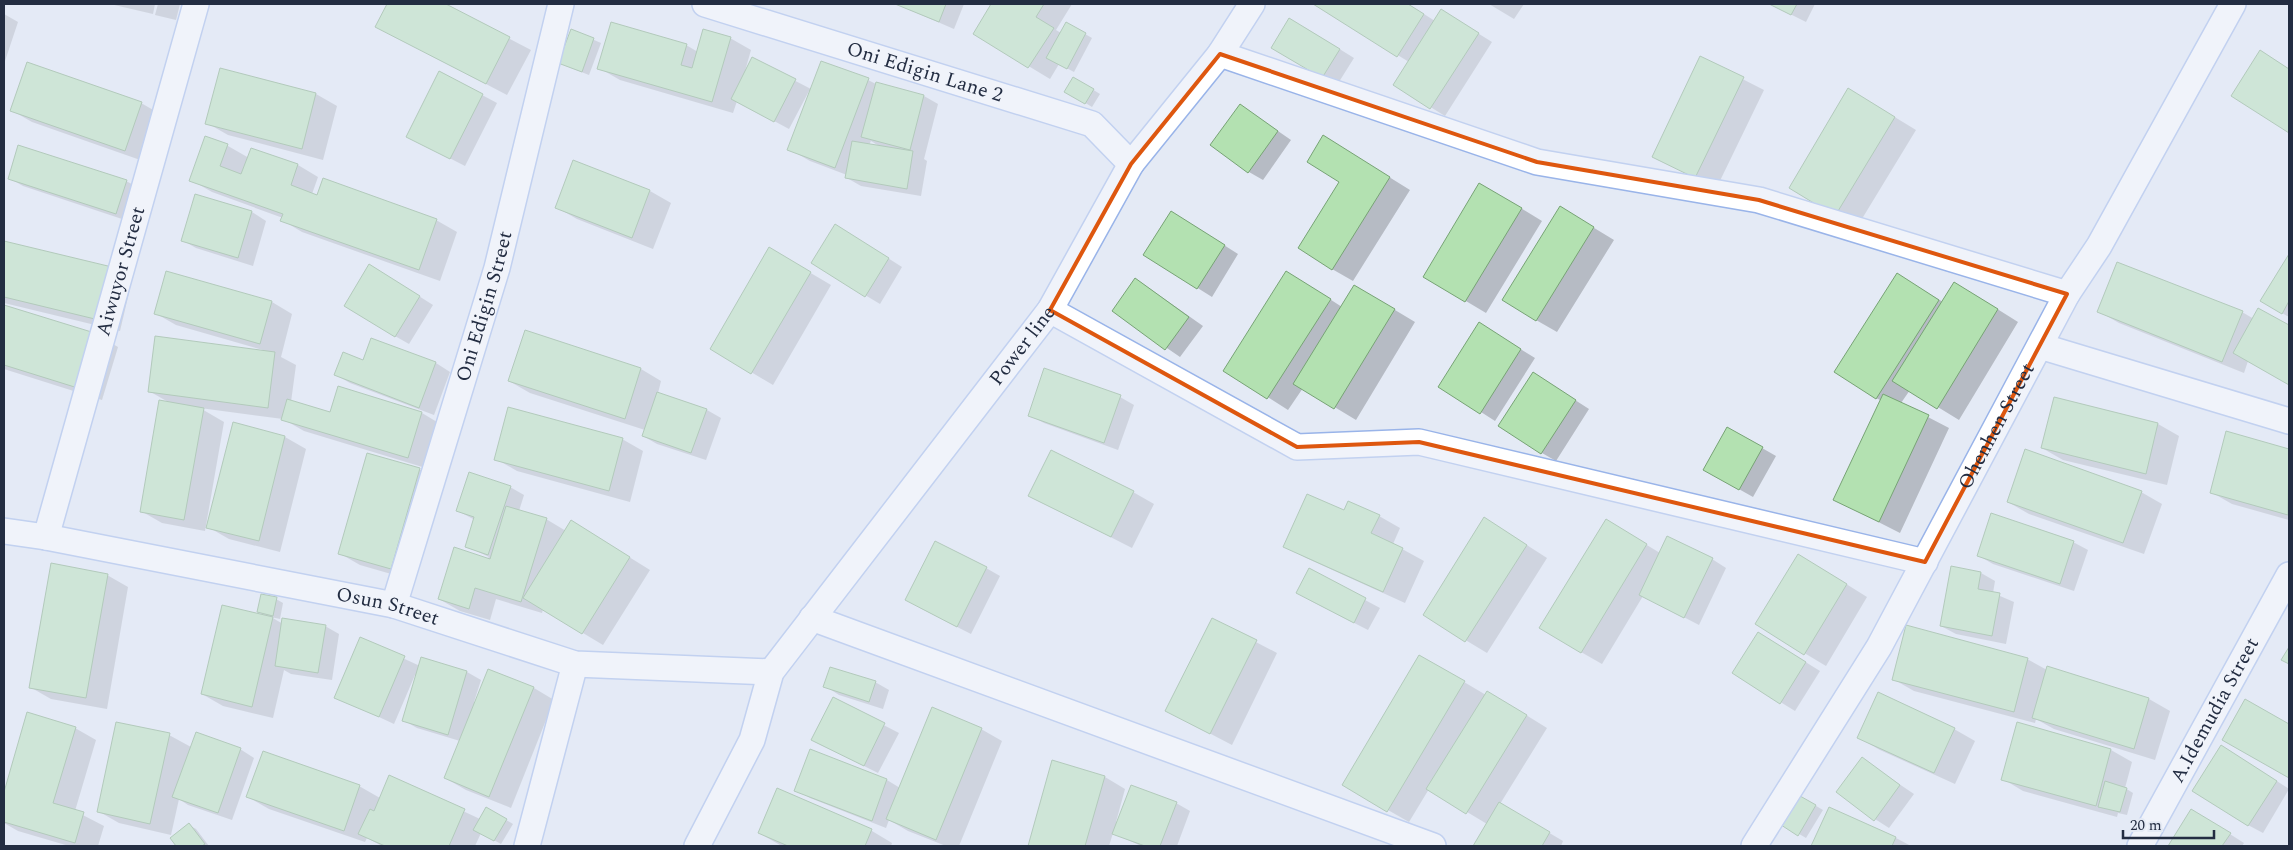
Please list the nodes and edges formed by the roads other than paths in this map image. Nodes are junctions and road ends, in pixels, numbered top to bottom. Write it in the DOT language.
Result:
graph roads {
  1 [pos="196,4"];
  2 [pos="561,4"];
  3 [pos="704,4"];
  4 [pos="1252,4"];
  5 [pos="2233,4"];
  6 [pos="1220,54"];
  7 [pos="1131,164"];
  8 [pos="2067,294"];
  9 [pos="1050,310"];
  10 [pos="2040,346"];
  11 [pos="2289,421"];
  12 [pos="4,531"];
  13 [pos="46,537"];
  14 [pos="1925,562"];
  15 [pos="2289,575"];
  16 [pos="394,605"];
  17 [pos="812,618"];
  18 [pos="575,664"];
  19 [pos="771,672"];
  20 [pos="527,846"];
  21 [pos="696,846"];
  22 [pos="1433,846"];
  23 [pos="1754,846"];
  24 [pos="2140,846"];
  1 -- 13 [label="street, Aiwuyor Street"];
  2 -- 16 [label="street, Oni Edigin Street"];
  3 -- 7 [label="street, Oni Edigin Lane 2"];
  4 -- 6 [label="street, Power line"];
  5 -- 8 [label="street, Ohenhen Street"];
  6 -- 7 [label="street, Power line"];
  6 -- 8 [label="street"];
  7 -- 9 [label="street, Power line"];
  8 -- 10 [label="street, Ohenhen Street"];
  9 -- 14 [label="street"];
  9 -- 17 [label="street, Power line"];
  10 -- 11 [label="street"];
  10 -- 14 [label="street, Ohenhen Street"];
  12 -- 13 [label="street, Osun Street"];
  13 -- 16 [label="street, Osun Street"];
  14 -- 23 [label="street, Ohenhen Street"];
  15 -- 24 [label="street, A.Idemudia Street"];
  16 -- 18 [label="street, Osun Street"];
  17 -- 19 [label="street, Power line"];
  17 -- 22 [label="street"];
  18 -- 19 [label="street, Osun Street"];
  18 -- 20 [label="street"];
  19 -- 21 [label="street"];
}
